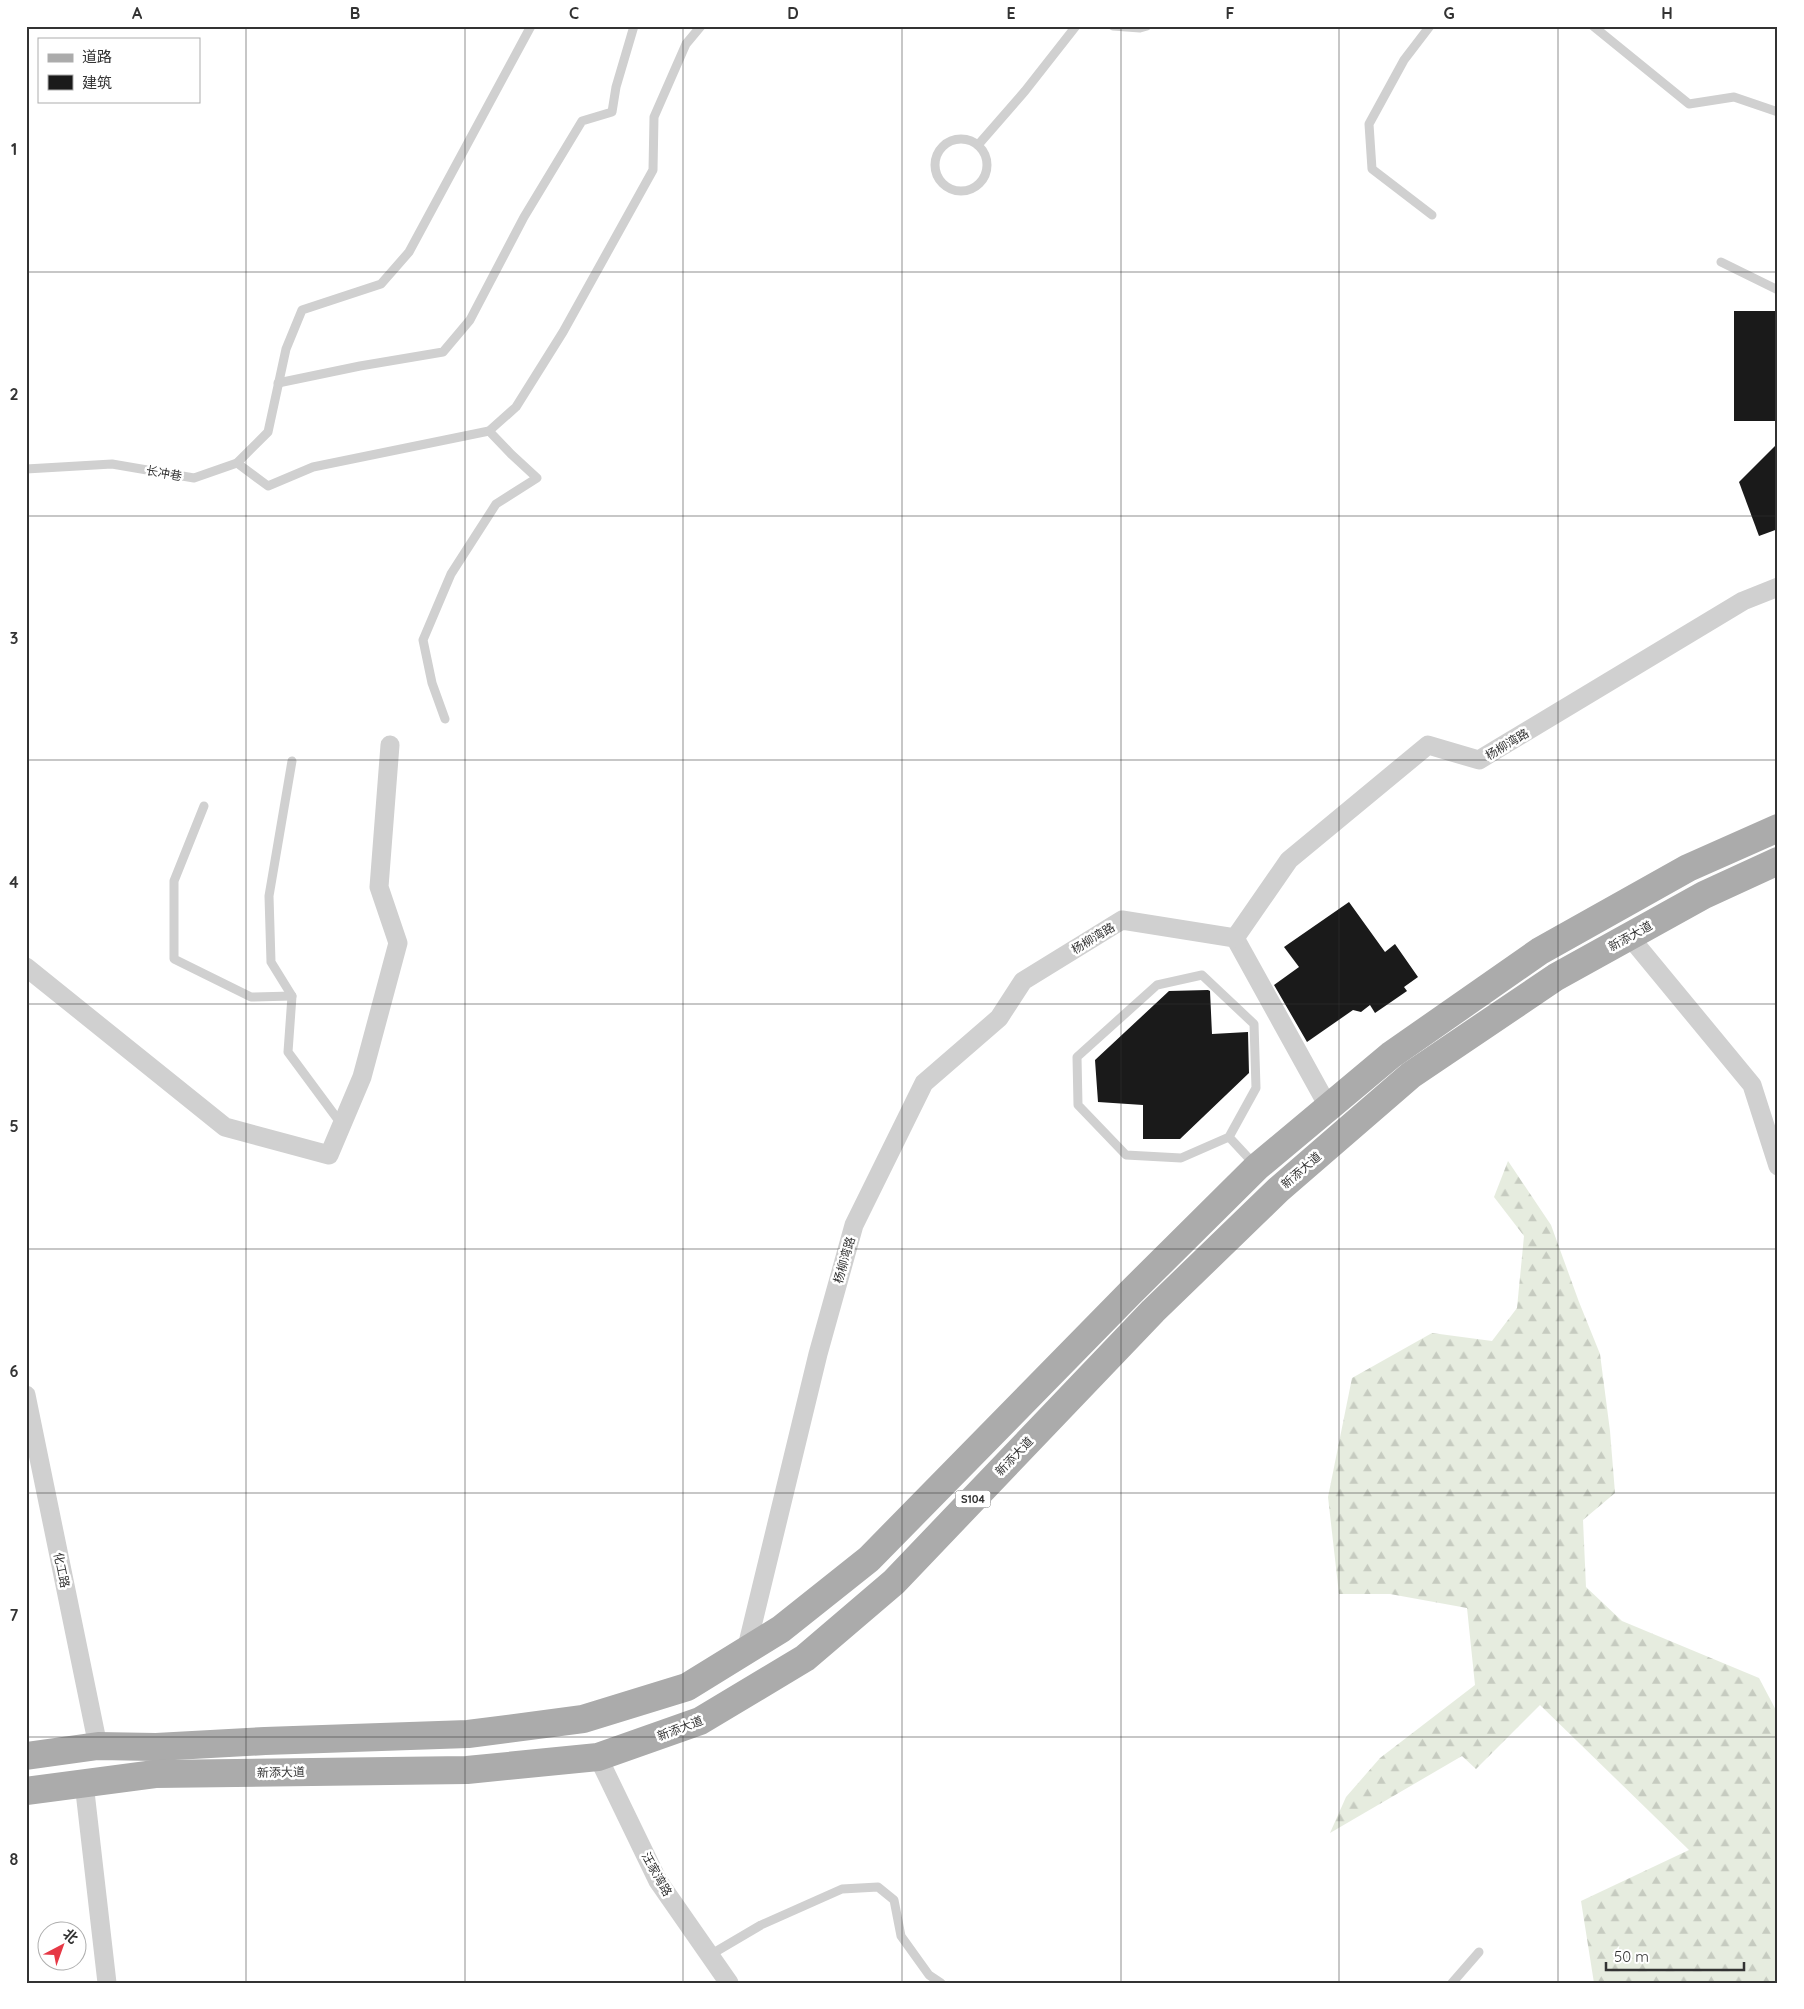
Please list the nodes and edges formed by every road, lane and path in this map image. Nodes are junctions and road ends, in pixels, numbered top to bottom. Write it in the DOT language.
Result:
graph roads {
  1 [pos="531,26"];
  2 [pos="634,26"];
  3 [pos="701,26"];
  4 [pos="1076,26"];
  5 [pos="1112,26"];
  6 [pos="1147,26"];
  7 [pos="1430,26"];
  8 [pos="1593,26"];
  9 [pos="1778,112"];
  10 [pos="978,145"];
  11 [pos="1432,215"];
  12 [pos="1721,262"];
  13 [pos="1778,290"];
  14 [pos="278,383"];
  15 [pos="489,431"];
  16 [pos="237,463"];
  17 [pos="26,468"];
  18 [pos="1778,587"];
  19 [pos="445,719"];
  20 [pos="390,746"];
  21 [pos="292,761"];
  22 [pos="204,806"];
  23 [pos="1778,828"];
  24 [pos="1778,861"];
  25 [pos="1630,936"];
  26 [pos="1235,938"];
  27 [pos="26,967"];
  28 [pos="292,996"];
  29 [pos="1329,1108"];
  30 [pos="342,1125"];
  31 [pos="1229,1138"];
  32 [pos="1778,1166"];
  33 [pos="1257,1167"];
  34 [pos="26,1395"];
  35 [pos="746,1651"];
  36 [pos="98,1746"];
  37 [pos="26,1756"];
  38 [pos="598,1758"];
  39 [pos="84,1784"];
  40 [pos="26,1791"];
  41 [pos="1479,1952"];
  42 [pos="710,1955"];
  43 [pos="108,1983"];
  44 [pos="729,1983"];
  45 [pos="942,1983"];
  46 [pos="1452,1983"];
  1 -- 14 [label="lane, 长冲巷"];
  2 -- 14 [label="lane"];
  3 -- 15 [label="lane"];
  4 -- 10 [label="lane"];
  5 -- 6 [label="lane"];
  7 -- 11 [label="lane"];
  8 -- 9 [label="lane"];
  10 -- 10 [label="lane"];
  12 -- 13 [label="lane"];
  14 -- 16 [label="lane, 长冲巷"];
  15 -- 16 [label="lane"];
  15 -- 19 [label="lane"];
  16 -- 17 [label="lane, 长冲巷"];
  18 -- 26 [label="street, 杨柳湾路"];
  20 -- 30 [label="street"];
  21 -- 28 [label="lane"];
  22 -- 28 [label="lane"];
  23 -- 29 [label="main road, S104"];
  24 -- 25 [label="main road, 新添大道 / S104"];
  25 -- 32 [label="street"];
  25 -- 38 [label="main road, 新添大道 / S104"];
  26 -- 29 [label="street"];
  26 -- 35 [label="street, 杨柳湾路"];
  27 -- 30 [label="street"];
  28 -- 30 [label="lane"];
  29 -- 33 [label="main road, S104"];
  31 -- 31 [label="lane"];
  31 -- 33 [label="lane"];
  33 -- 35 [label="main road, S104"];
  34 -- 36 [label="street, 化工路"];
  35 -- 36 [label="main road, S104"];
  36 -- 37 [label="main road, S104"];
  38 -- 39 [label="main road, 新添大道 / S104"];
  38 -- 42 [label="street, 汪家湾路"];
  39 -- 40 [label="main road, 新添大道 / S104"];
  39 -- 43 [label="street"];
  41 -- 46 [label="lane"];
  42 -- 44 [label="street, 汪家湾路"];
  42 -- 45 [label="lane"];
}
